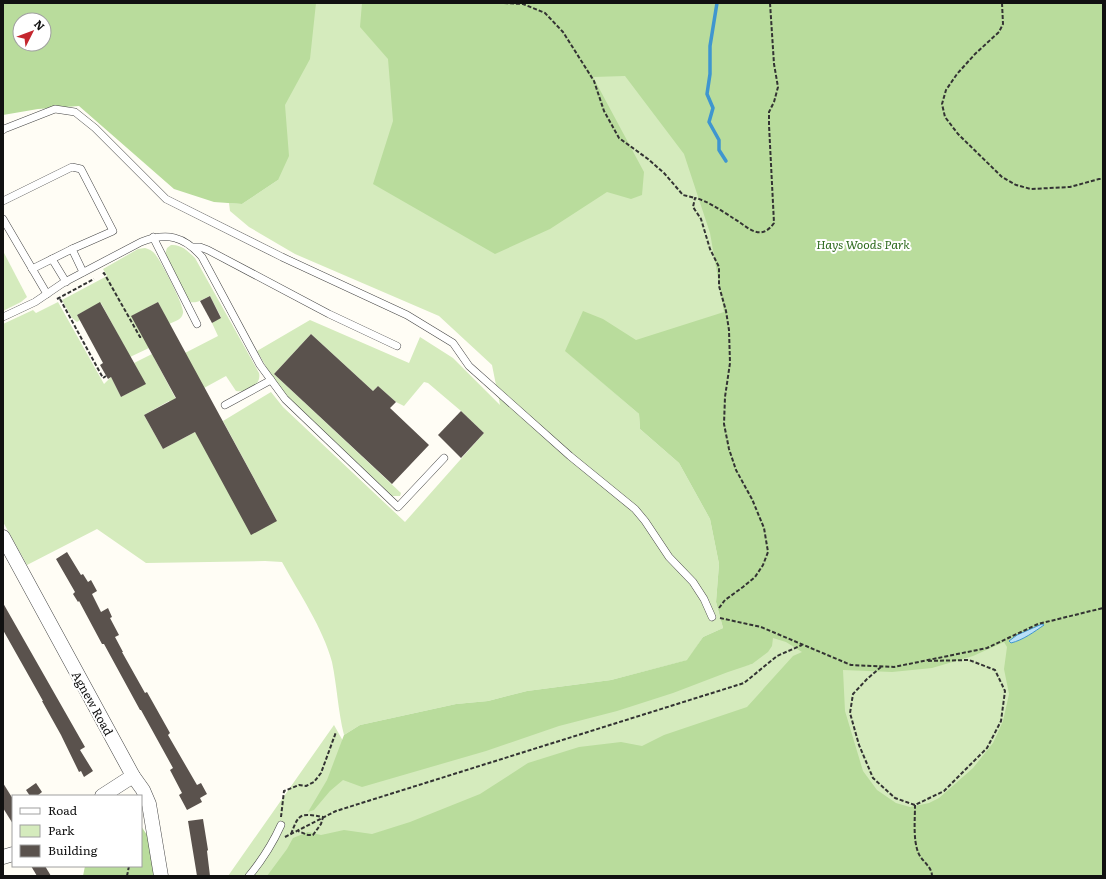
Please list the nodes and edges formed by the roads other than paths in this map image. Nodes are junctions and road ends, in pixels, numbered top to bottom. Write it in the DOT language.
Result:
graph roads {
  1 [pos="3,130"];
  2 [pos="3,201"];
  3 [pos="3,219"];
  4 [pos="153,238"];
  5 [pos="193,247"];
  6 [pos="72,249"];
  7 [pos="52,258"];
  8 [pos="32,269"];
  9 [pos="83,272"];
  10 [pos="66,282"];
  11 [pos="47,294"];
  12 [pos="3,317"];
  13 [pos="197,324"];
  14 [pos="397,346"];
  15 [pos="271,380"];
  16 [pos="225,405"];
  17 [pos="444,458"];
  18 [pos="3,537"];
  19 [pos="712,617"];
  20 [pos="133,776"];
  21 [pos="104,795"];
  22 [pos="280,825"];
  23 [pos="161,876"];
  24 [pos="249,876"];
  1 -- 19 [label="lane"];
  2 -- 6 [label="lane"];
  3 -- 8 [label="lane"];
  4 -- 5 [label="lane"];
  4 -- 9 [label="lane"];
  4 -- 13 [label="lane"];
  5 -- 14 [label="lane"];
  5 -- 15 [label="lane"];
  6 -- 7 [label="lane"];
  6 -- 9 [label="lane"];
  7 -- 8 [label="lane"];
  7 -- 10 [label="lane"];
  8 -- 11 [label="lane"];
  9 -- 10 [label="lane"];
  10 -- 11 [label="lane"];
  11 -- 12 [label="lane"];
  15 -- 16 [label="lane"];
  15 -- 17 [label="lane"];
  18 -- 20 [label="street, Agnew Road"];
  20 -- 21 [label="street"];
  20 -- 23 [label="street, Agnew Road"];
  22 -- 24 [label="lane"];
}
